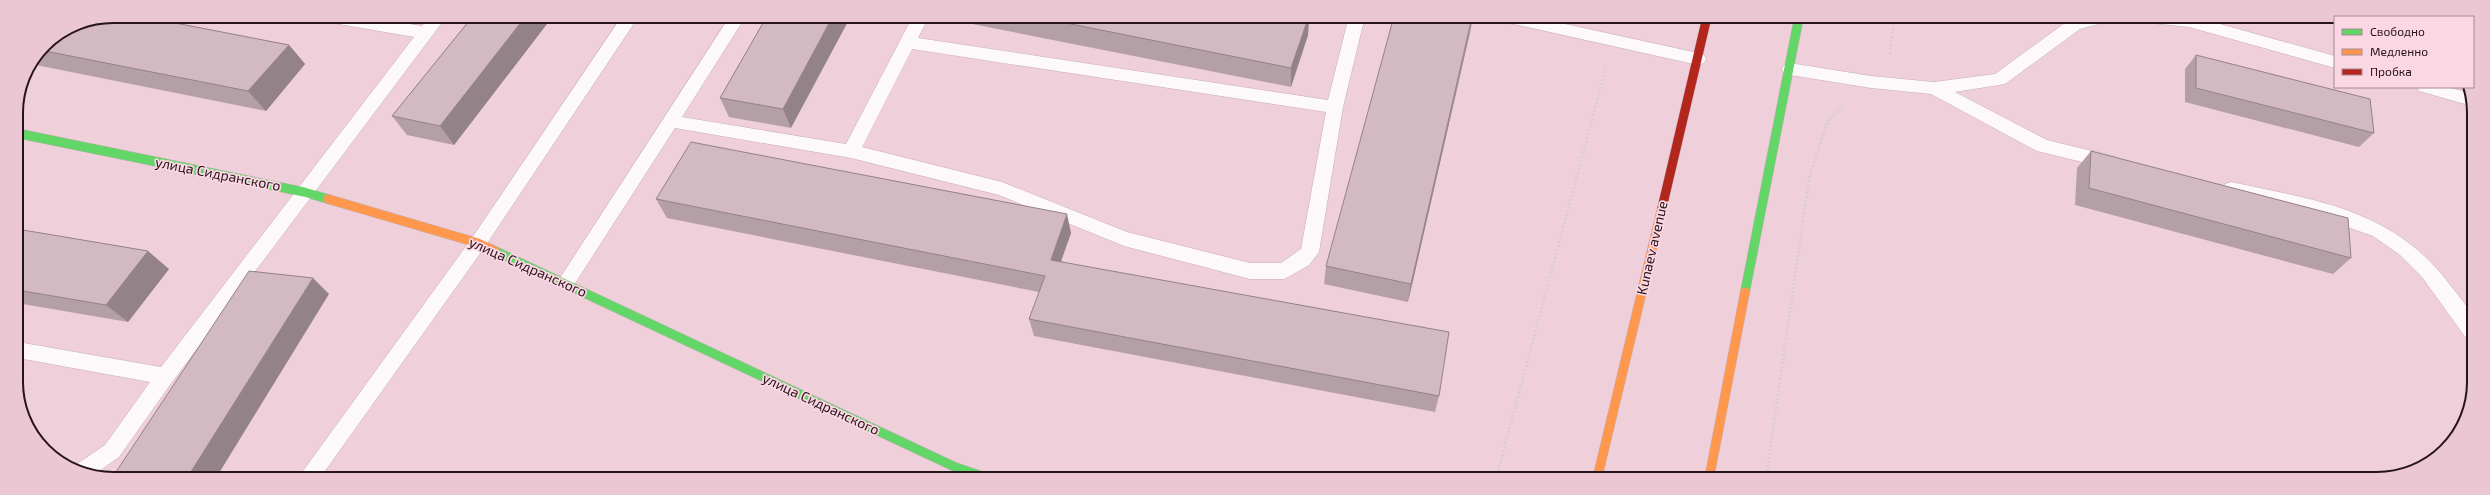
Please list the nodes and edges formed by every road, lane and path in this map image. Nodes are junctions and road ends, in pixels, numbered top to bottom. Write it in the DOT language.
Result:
graph roads {
  1 [pos="368,23"];
  2 [pos="434,23"];
  3 [pos="626,23"];
  4 [pos="733,23"];
  5 [pos="917,23"];
  6 [pos="1355,23"];
  7 [pos="1541,23"];
  8 [pos="1706,23"];
  9 [pos="1798,23"];
  10 [pos="1893,23"];
  11 [pos="2079,23"];
  12 [pos="2196,23"];
  13 [pos="426,33"];
  14 [pos="1614,39"];
  15 [pos="907,42"];
  16 [pos="1698,59"];
  17 [pos="2334,62"];
  18 [pos="1790,69"];
  19 [pos="1872,82"];
  20 [pos="1934,88"];
  21 [pos="2429,88"];
  22 [pos="2466,98"];
  23 [pos="1335,107"];
  24 [pos="670,121"];
  25 [pos="23,135"];
  26 [pos="851,151"];
  27 [pos="2128,165"];
  28 [pos="2213,184"];
  29 [pos="304,192"];
  30 [pos="478,243"];
  31 [pos="566,283"];
  32 [pos="2467,323"];
  33 [pos="23,351"];
  34 [pos="165,376"];
  35 [pos="87,468"];
  36 [pos="312,472"];
  37 [pos="970,472"];
  38 [pos="1498,472"];
  39 [pos="1599,472"];
  40 [pos="1710,472"];
  41 [pos="1767,472"];
  1 -- 13 [label="lane"];
  2 -- 13 [label="lane"];
  3 -- 30 [label="lane"];
  4 -- 24 [label="lane"];
  5 -- 15 [label="lane"];
  6 -- 23 [label="lane"];
  7 -- 14 [label="lane"];
  8 -- 16 [label="main road, Kunaev avenue"];
  9 -- 18 [label="main road"];
  10 -- 19 [label="path"];
  11 -- 20 [label="lane"];
  12 -- 17 [label="lane"];
  13 -- 29 [label="lane"];
  14 -- 16 [label="lane"];
  14 -- 38 [label="path"];
  15 -- 23 [label="lane"];
  15 -- 26 [label="lane"];
  16 -- 39 [label="main road, Kunaev avenue"];
  18 -- 19 [label="lane"];
  18 -- 40 [label="main road"];
  19 -- 20 [label="lane"];
  19 -- 41 [label="path"];
  20 -- 27 [label="lane"];
  21 -- 22 [label="lane"];
  23 -- 26 [label="lane"];
  24 -- 26 [label="lane"];
  24 -- 31 [label="lane"];
  25 -- 29 [label="main road, улица Сидранского"];
  28 -- 32 [label="lane"];
  29 -- 30 [label="main road, улица Сидранского"];
  29 -- 34 [label="lane"];
  30 -- 31 [label="main road, улица Сидранского"];
  30 -- 36 [label="lane"];
  31 -- 37 [label="main road, улица Сидранского"];
  33 -- 34 [label="lane"];
  34 -- 35 [label="lane"];
}
